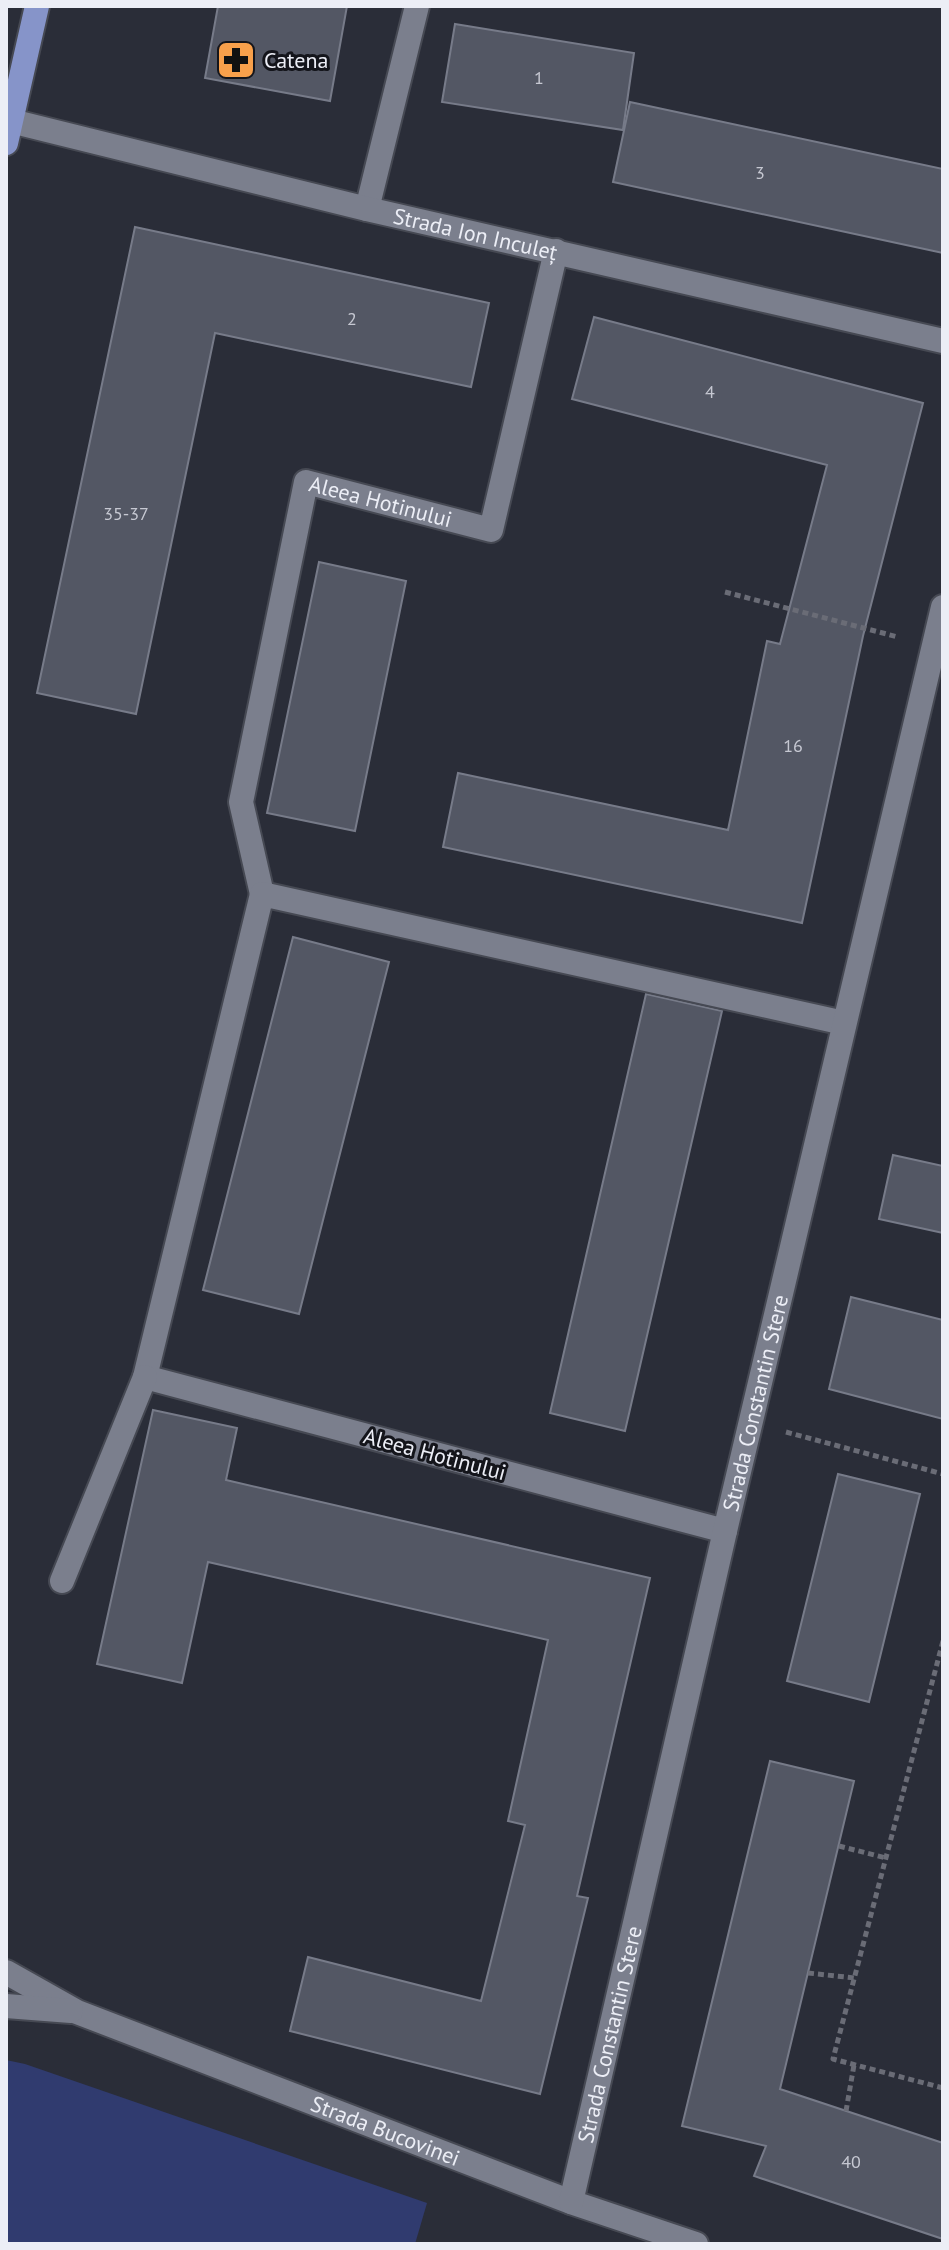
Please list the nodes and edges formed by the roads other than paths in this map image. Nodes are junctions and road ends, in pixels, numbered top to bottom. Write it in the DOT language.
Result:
graph roads {
  1 [pos="37,6"];
  2 [pos="417,6"];
  3 [pos="9,132"];
  4 [pos="367,209"];
  5 [pos="556,251"];
  6 [pos="943,341"];
  7 [pos="943,607"];
  8 [pos="262,894"];
  9 [pos="844,1023"];
  10 [pos="145,1377"];
  11 [pos="725,1531"];
  12 [pos="62,1581"];
  13 [pos="6,1972"];
  14 [pos="6,2006"];
  15 [pos="77,2012"];
  16 [pos="571,2202"];
  17 [pos="696,2244"];
  1 -- 3 [label="main road"];
  2 -- 4 [label="street"];
  3 -- 4 [label="street, Strada Ion Inculeț"];
  4 -- 5 [label="street, Strada Ion Inculeț"];
  5 -- 6 [label="street, Strada Ion Inculeț"];
  5 -- 8 [label="street, Aleea Hotinului"];
  7 -- 9 [label="street, Strada Constantin Stere"];
  8 -- 9 [label="street"];
  8 -- 10 [label="street, Aleea Hotinului"];
  9 -- 11 [label="street, Strada Constantin Stere"];
  10 -- 11 [label="street, Aleea Hotinului"];
  10 -- 12 [label="street, Aleea Hotinului"];
  11 -- 16 [label="street, Strada Constantin Stere"];
  13 -- 15 [label="street, Strada Bucovinei"];
  14 -- 15 [label="street, Strada Bucovinei"];
  15 -- 16 [label="street, Strada Bucovinei"];
  16 -- 17 [label="street, Strada Bucovinei"];
}
